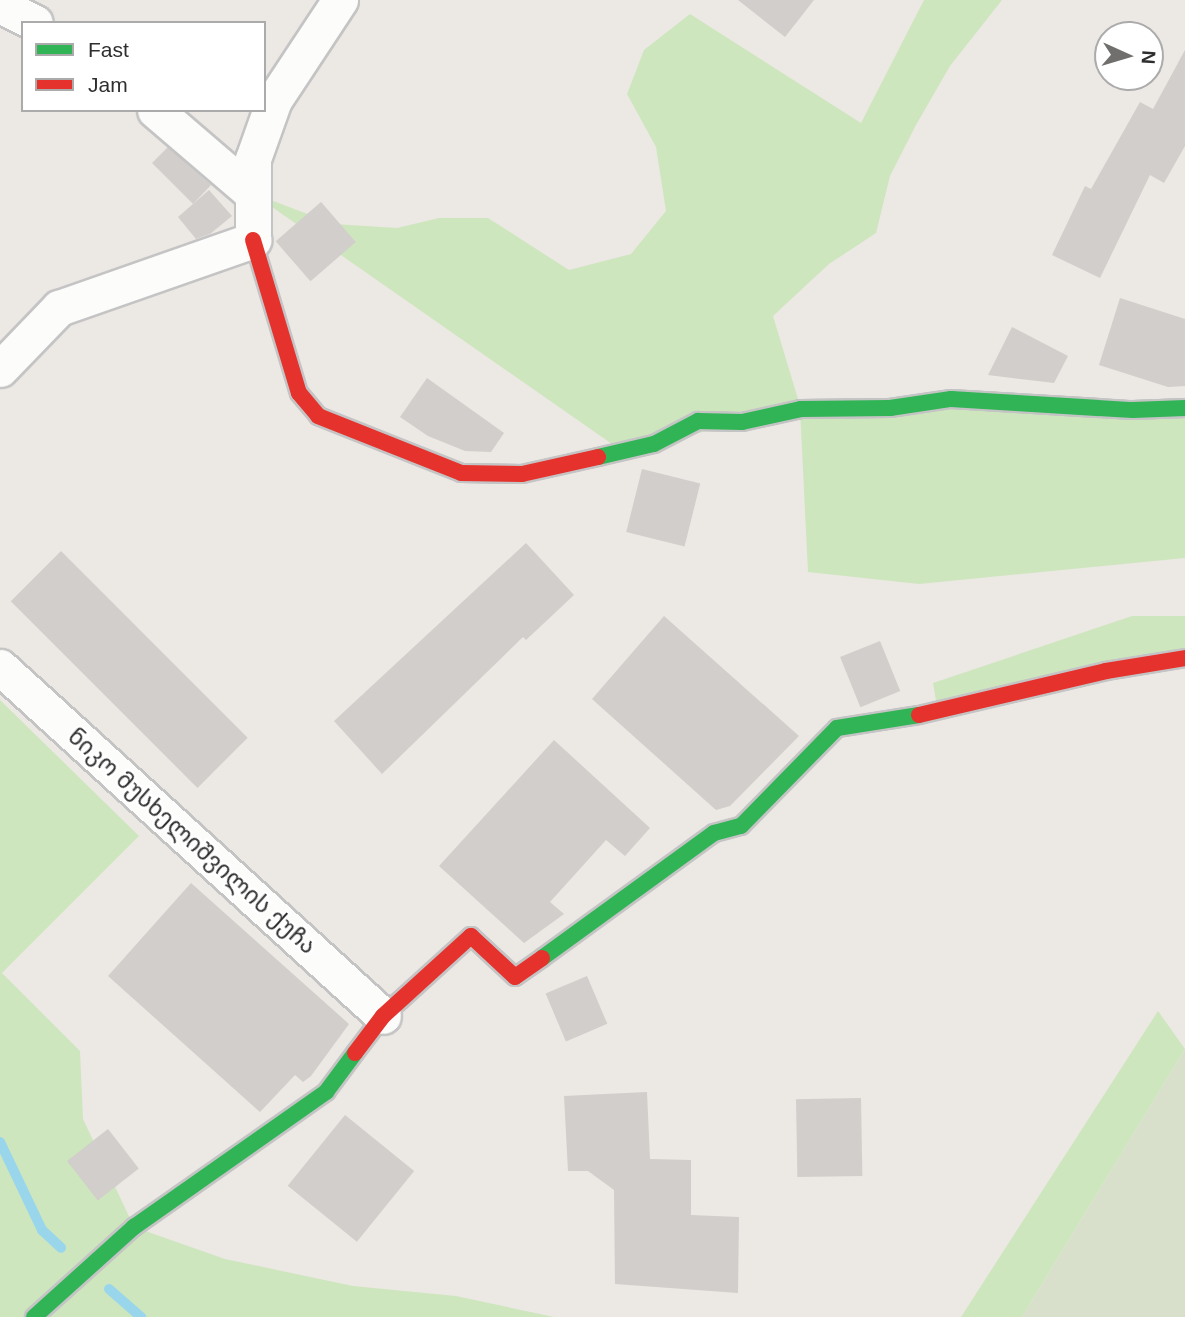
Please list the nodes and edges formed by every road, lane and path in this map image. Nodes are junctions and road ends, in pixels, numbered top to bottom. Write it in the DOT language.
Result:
graph roads {
  1 [pos="340,0"];
  2 [pos="0,5"];
  3 [pos="31,21"];
  4 [pos="157,112"];
  5 [pos="252,193"];
  6 [pos="253,240"];
  7 [pos="0,369"];
  8 [pos="1185,408"];
  9 [pos="1185,658"];
  10 [pos="0,667"];
  11 [pos="383,1016"];
  12 [pos="34,1317"];
  1 -- 5 [label="street"];
  2 -- 3 [label="street"];
  4 -- 5 [label="street"];
  5 -- 6 [label="street"];
  6 -- 7 [label="street"];
  6 -- 8 [label="street"];
  9 -- 11 [label="street"];
  10 -- 11 [label="street, ნიკო მუსხელიშვილის ქუჩა"];
  11 -- 12 [label="street"];
}
